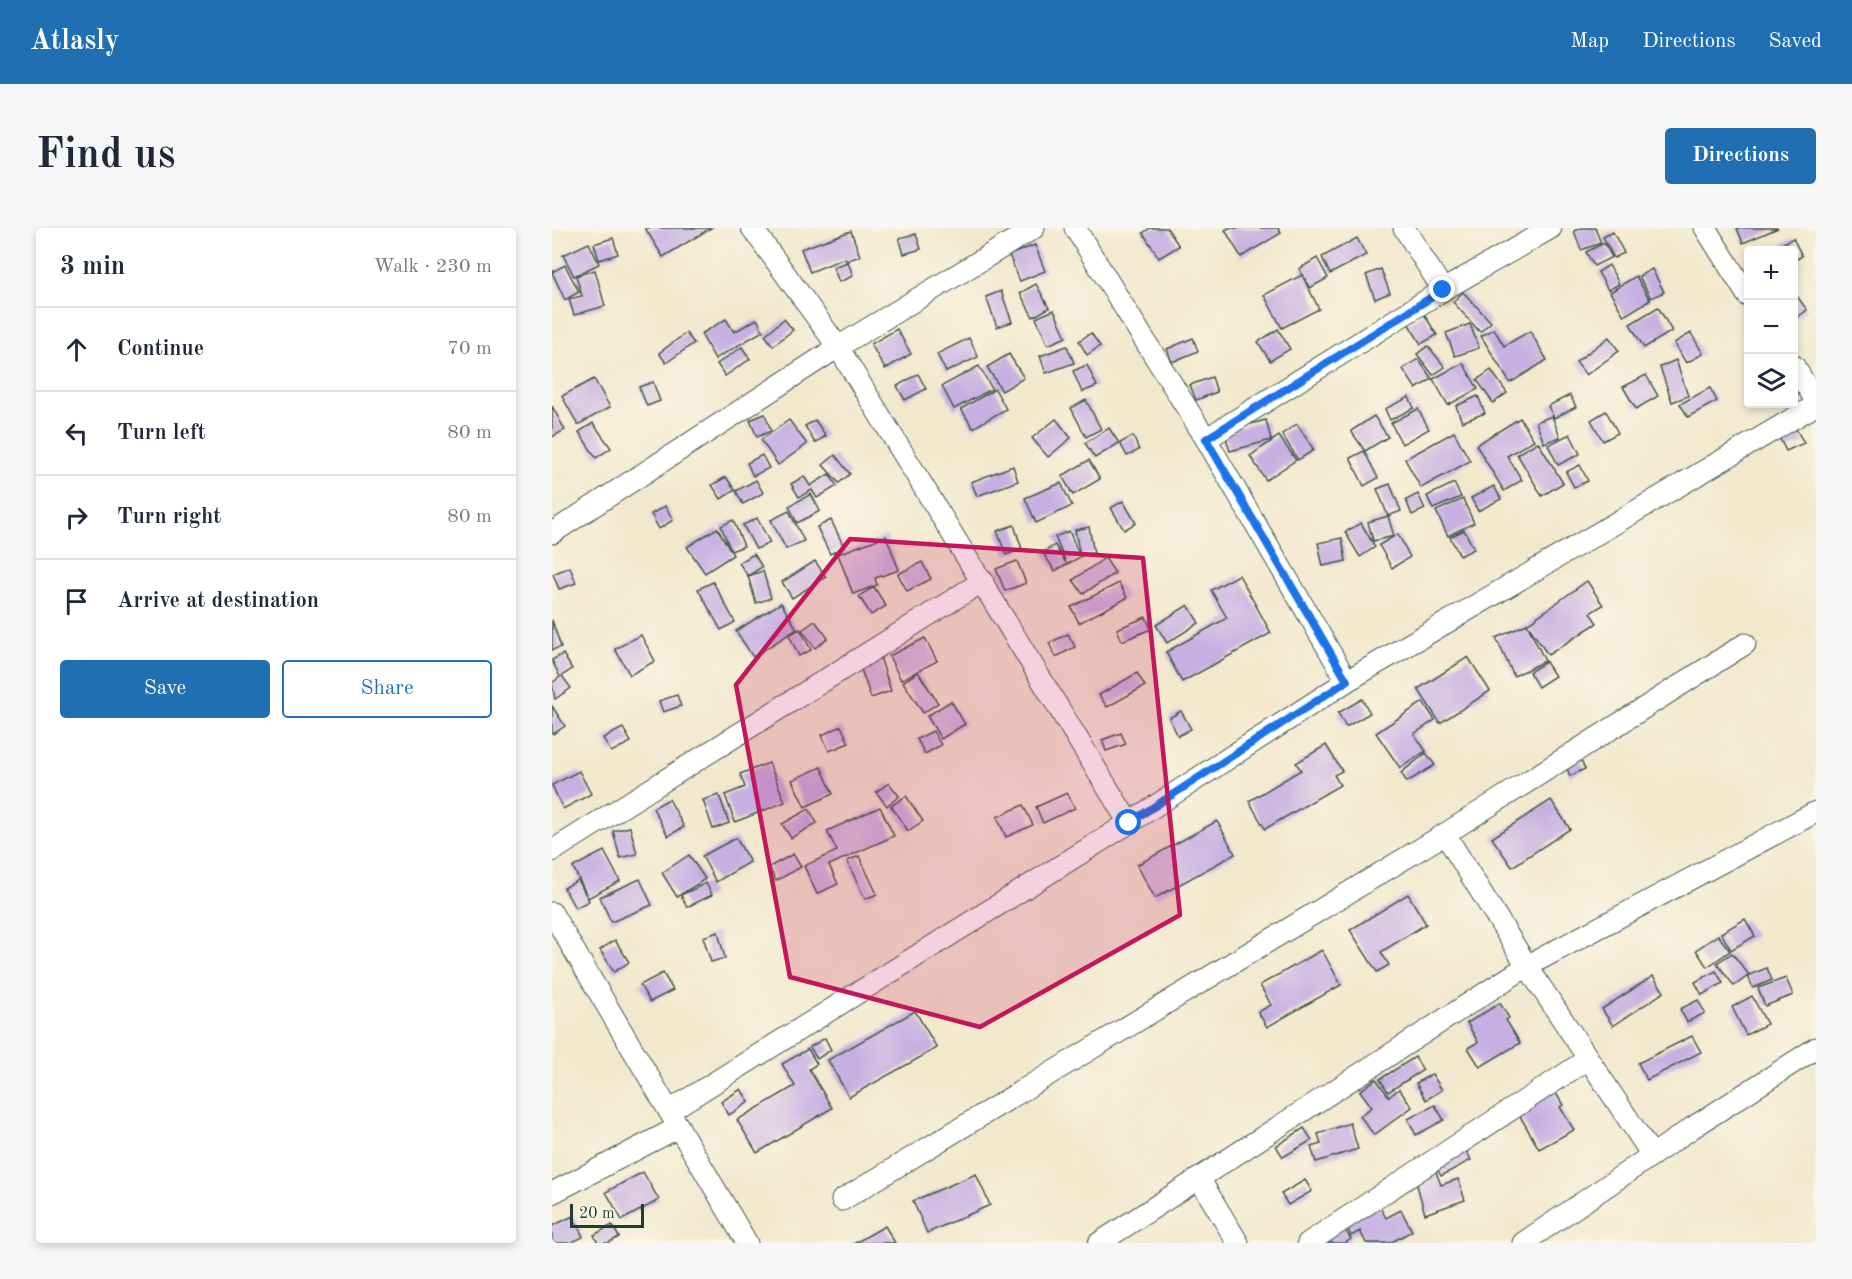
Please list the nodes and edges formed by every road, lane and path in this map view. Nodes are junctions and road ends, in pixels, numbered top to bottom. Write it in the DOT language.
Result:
graph roads {
  1 [pos="752,228"];
  2 [pos="1034,228"];
  3 [pos="1075,228"];
  4 [pos="1404,228"];
  5 [pos="1551,228"];
  6 [pos="1705,228"];
  7 [pos="1744,288"];
  8 [pos="1443,290"];
  9 [pos="838,347"];
  10 [pos="1798,373"];
  11 [pos="1816,403"];
  12 [pos="1206,439"];
  13 [pos="552,533"];
  14 [pos="982,581"];
  15 [pos="1745,644"];
  16 [pos="1347,681"];
  17 [pos="1816,812"];
  18 [pos="1129,823"];
  19 [pos="1445,834"];
  20 [pos="552,852"];
  21 [pos="552,913"];
  22 [pos="1527,966"];
  23 [pos="1816,1048"];
  24 [pos="1588,1059"];
  25 [pos="674,1119"];
  26 [pos="1652,1155"];
  27 [pos="1200,1180"];
  28 [pos="552,1193"];
  29 [pos="842,1200"];
  30 [pos="747,1243"];
  31 [pos="1099,1243"];
  32 [pos="1238,1243"];
  33 [pos="1308,1243"];
  34 [pos="1523,1243"];
  1 -- 9 [label="street"];
  2 -- 9 [label="street"];
  3 -- 12 [label="street"];
  4 -- 8 [label="street"];
  5 -- 8 [label="street"];
  6 -- 7 [label="street"];
  8 -- 12 [label="street"];
  9 -- 13 [label="street"];
  9 -- 14 [label="street"];
  10 -- 11 [label="street"];
  11 -- 16 [label="street"];
  12 -- 16 [label="street"];
  14 -- 18 [label="street"];
  14 -- 20 [label="street"];
  15 -- 19 [label="street"];
  16 -- 18 [label="street"];
  17 -- 22 [label="street"];
  18 -- 25 [label="street"];
  19 -- 22 [label="street"];
  19 -- 29 [label="street"];
  21 -- 25 [label="street"];
  22 -- 24 [label="street"];
  22 -- 27 [label="street"];
  23 -- 26 [label="street"];
  24 -- 26 [label="street"];
  24 -- 33 [label="street"];
  25 -- 28 [label="street"];
  25 -- 30 [label="street"];
  26 -- 34 [label="street"];
  27 -- 31 [label="street"];
  27 -- 32 [label="street"];
}
